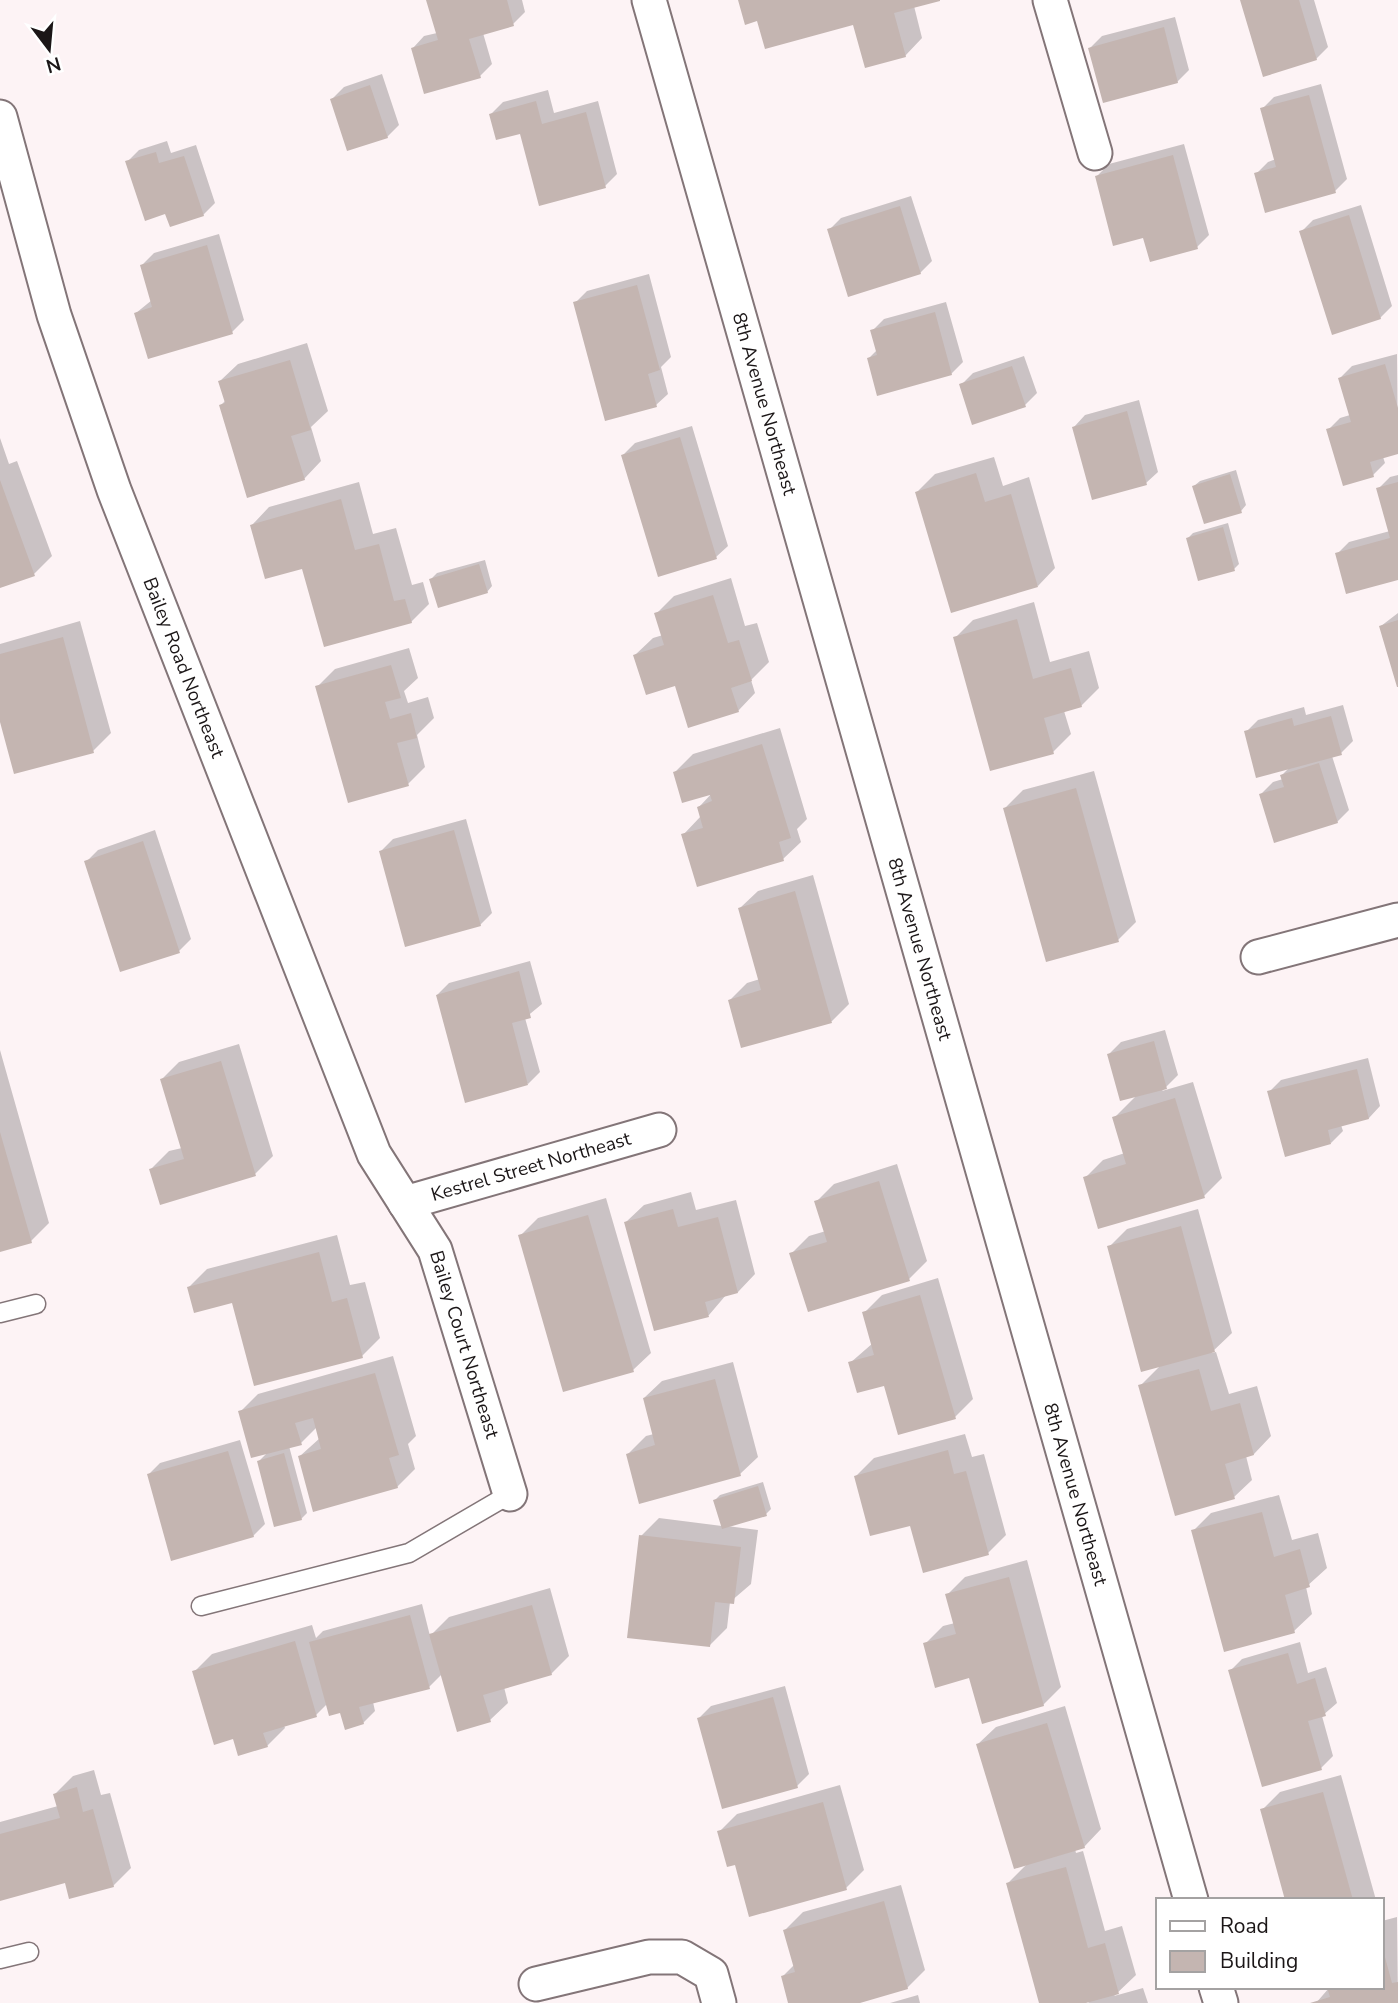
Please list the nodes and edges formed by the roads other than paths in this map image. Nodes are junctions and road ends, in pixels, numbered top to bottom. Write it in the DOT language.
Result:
graph roads {
  1 [pos="649,0"];
  2 [pos="1050,0"];
  3 [pos="0,117"];
  4 [pos="1095,153"];
  5 [pos="1398,920"];
  6 [pos="1258,957"];
  7 [pos="659,1130"];
  8 [pos="405,1203"];
  9 [pos="36,1304"];
  10 [pos="0,1313"];
  11 [pos="510,1493"];
  12 [pos="201,1606"];
  13 [pos="1190,1898"];
  14 [pos="29,1952"];
  15 [pos="0,1959"];
  16 [pos="536,1984"];
  17 [pos="715,1989"];
  1 -- 13 [label="street, 8th Avenue Northeast"];
  2 -- 4 [label="street"];
  3 -- 8 [label="street, Bailey Road Northeast"];
  5 -- 6 [label="street"];
  7 -- 8 [label="street, Kestrel Street Northeast"];
  8 -- 11 [label="street, Bailey Court Northeast"];
  9 -- 10 [label="lane"];
  11 -- 12 [label="lane"];
  14 -- 15 [label="lane"];
  16 -- 17 [label="street"];
}
